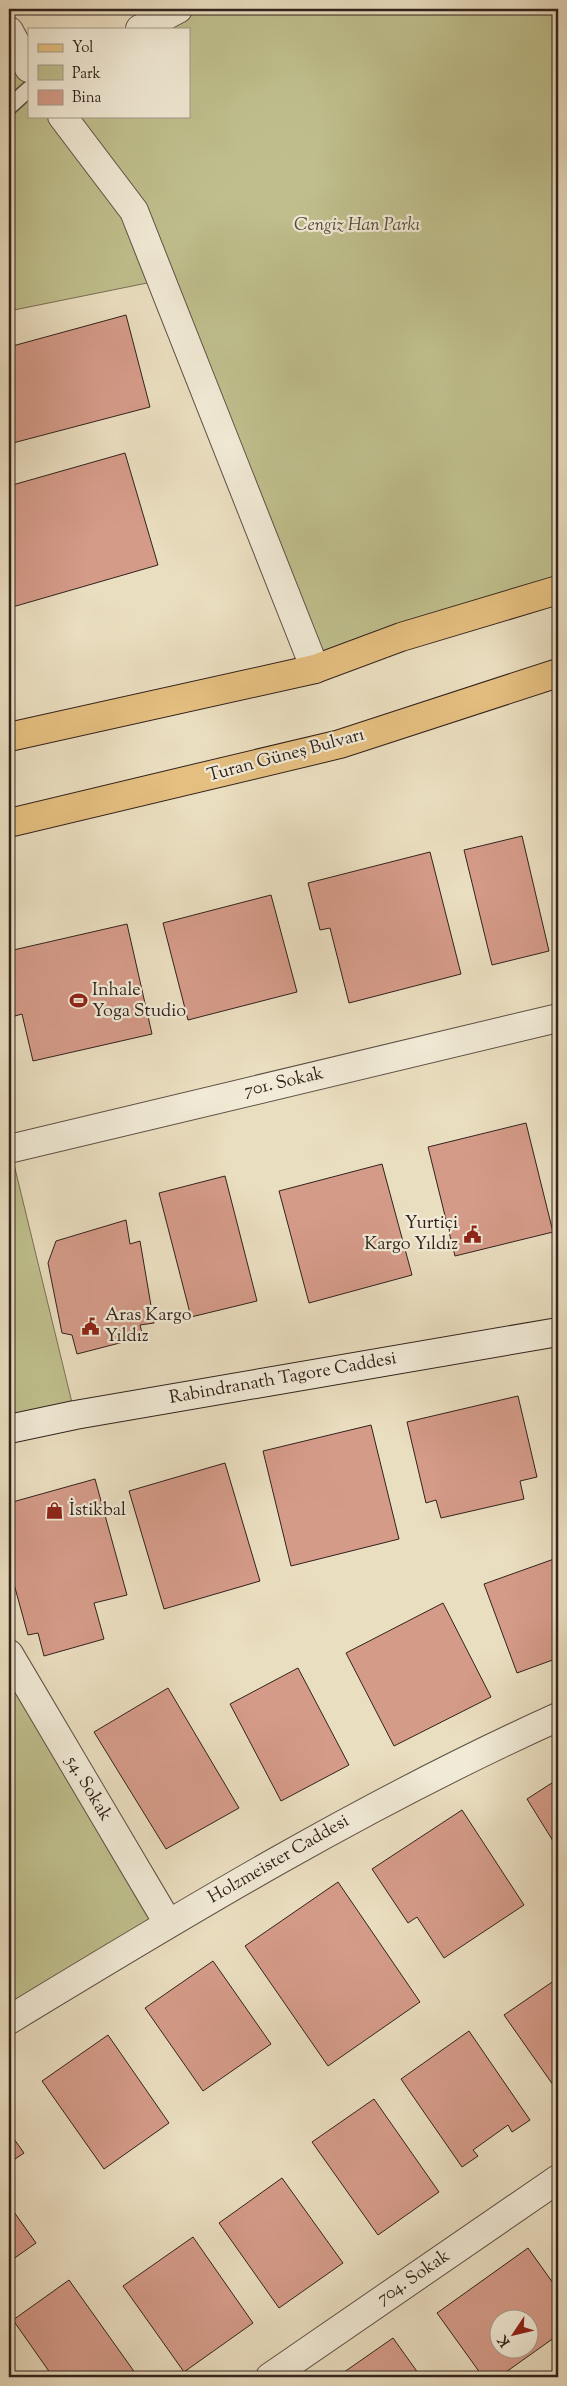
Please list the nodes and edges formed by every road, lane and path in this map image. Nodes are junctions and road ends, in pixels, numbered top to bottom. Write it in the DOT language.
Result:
graph roads {
  1 [pos="178,9"];
  2 [pos="142,28"];
  3 [pos="9,31"];
  4 [pos="28,66"];
  5 [pos="28,90"];
  6 [pos="9,107"];
  7 [pos="64,118"];
  8 [pos="558,590"];
  9 [pos="315,669"];
  10 [pos="558,673"];
  11 [pos="9,737"];
  12 [pos="9,823"];
  13 [pos="558,1018"];
  14 [pos="9,1149"];
  15 [pos="558,1332"];
  16 [pos="9,1429"];
  17 [pos="9,1654"];
  18 [pos="558,1717"];
  19 [pos="168,1923"];
  20 [pos="9,2020"];
  21 [pos="558,2179"];
  22 [pos="270,2377"];
  1 -- 2 [label="street"];
  3 -- 4 [label="street"];
  5 -- 6 [label="lane"];
  7 -- 9 [label="street"];
  8 -- 9 [label="main road"];
  9 -- 11 [label="main road"];
  10 -- 12 [label="main road, Turan Güneş Bulvarı"];
  13 -- 14 [label="street, 701. Sokak"];
  15 -- 16 [label="street, Rabindranath Tagore Caddesi"];
  17 -- 19 [label="street, 54. Sokak"];
  18 -- 19 [label="street, Holzmeister Caddesi"];
  19 -- 20 [label="street, Holzmeister Caddesi"];
  21 -- 22 [label="street, 704. Sokak"];
}
